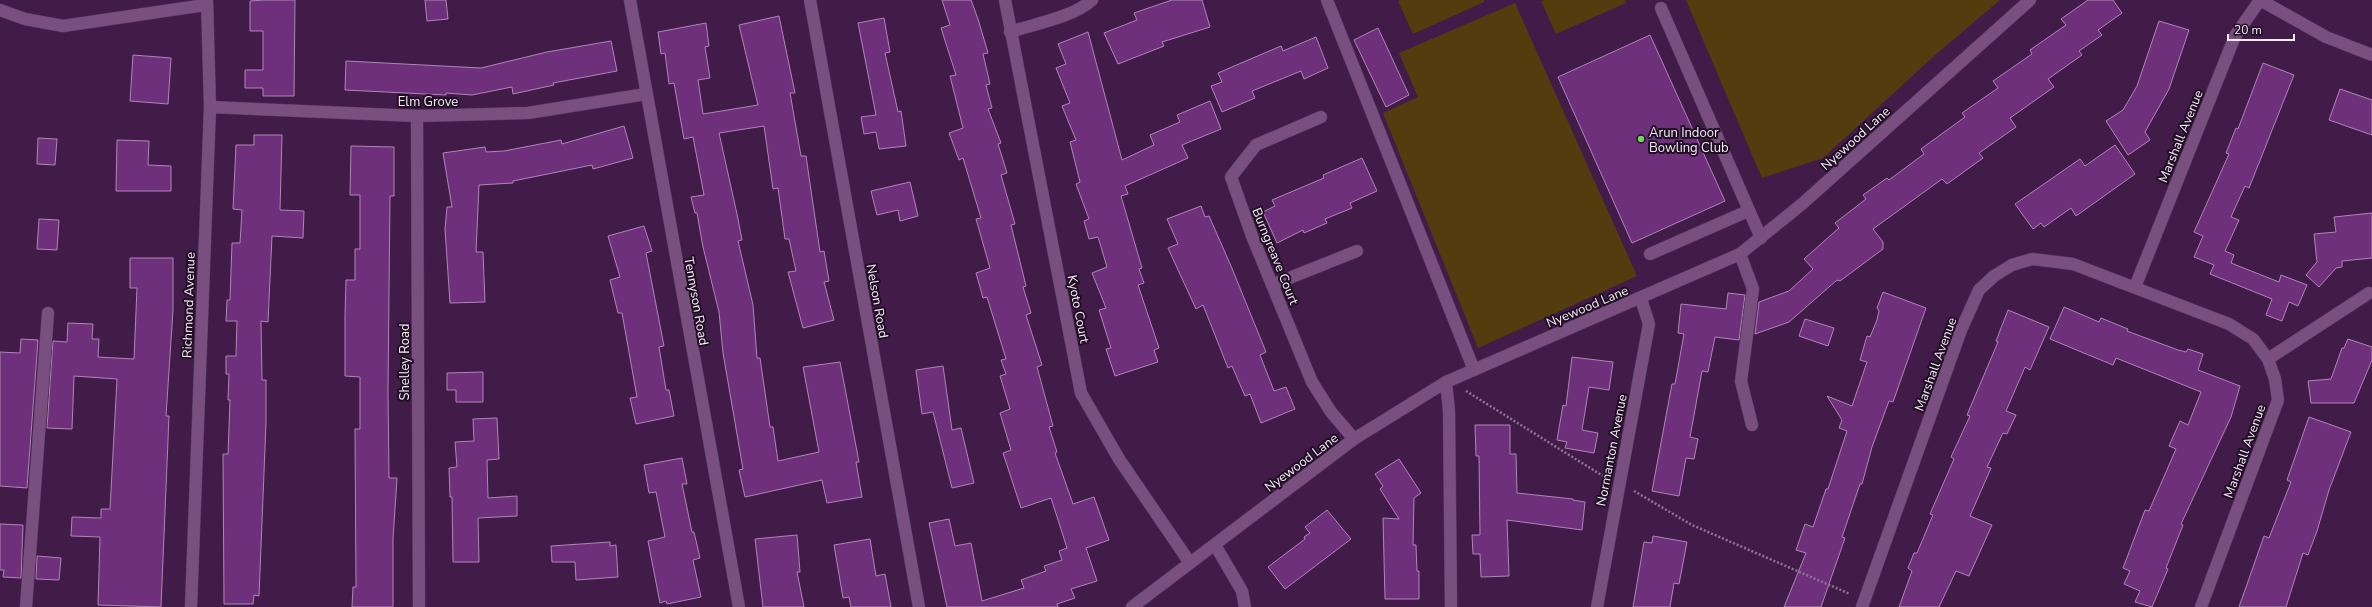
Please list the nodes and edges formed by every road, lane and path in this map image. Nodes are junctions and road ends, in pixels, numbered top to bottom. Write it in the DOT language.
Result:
graph roads {
  1 [pos="630,0"];
  2 [pos="810,0"];
  3 [pos="1005,0"];
  4 [pos="1092,0"];
  5 [pos="1327,0"];
  6 [pos="2030,0"];
  7 [pos="2260,0"];
  8 [pos="206,2"];
  9 [pos="1661,8"];
  10 [pos="0,10"];
  11 [pos="1010,32"];
  12 [pos="2372,56"];
  13 [pos="646,94"];
  14 [pos="210,107"];
  15 [pos="417,116"];
  16 [pos="1321,117"];
  17 [pos="1748,211"];
  18 [pos="1761,238"];
  19 [pos="1357,251"];
  20 [pos="1650,254"];
  21 [pos="1740,254"];
  22 [pos="1272,285"];
  23 [pos="2135,287"];
  24 [pos="2369,293"];
  25 [pos="1641,299"];
  26 [pos="48,313"];
  27 [pos="2268,359"];
  28 [pos="1474,370"];
  29 [pos="1449,381"];
  30 [pos="1752,425"];
  31 [pos="1354,439"];
  32 [pos="1619,485"];
  33 [pos="1215,545"];
  34 [pos="1190,563"];
  35 [pos="1863,603"];
  36 [pos="26,607"];
  37 [pos="191,607"];
  38 [pos="419,607"];
  39 [pos="739,607"];
  40 [pos="919,607"];
  41 [pos="1132,607"];
  42 [pos="1245,607"];
  43 [pos="1451,607"];
  44 [pos="1596,607"];
  45 [pos="2201,607"];
  1 -- 13 [label="street, Tennyson Road"];
  2 -- 40 [label="street, Nelson Road"];
  3 -- 11 [label="street, Kyoto Court"];
  4 -- 11 [label="street"];
  5 -- 28 [label="street"];
  6 -- 18 [label="street, Nyewood Lane"];
  7 -- 12 [label="street"];
  7 -- 23 [label="street, Marshall Avenue"];
  8 -- 10 [label="street"];
  8 -- 14 [label="street, Richmond Avenue"];
  9 -- 17 [label="street"];
  11 -- 34 [label="street, Kyoto Court"];
  13 -- 15 [label="street, Elm Grove"];
  13 -- 39 [label="street, Tennyson Road"];
  14 -- 15 [label="street, Elm Grove"];
  14 -- 37 [label="street, Richmond Avenue"];
  15 -- 38 [label="street, Shelley Road"];
  16 -- 22 [label="street, Burngreave Court"];
  17 -- 18 [label="street"];
  17 -- 20 [label="street"];
  18 -- 21 [label="street, Nyewood Lane"];
  19 -- 22 [label="street"];
  21 -- 25 [label="street, Nyewood Lane"];
  21 -- 30 [label="street"];
  22 -- 31 [label="street, Burngreave Court"];
  23 -- 27 [label="street, Marshall Avenue"];
  23 -- 35 [label="street, Marshall Avenue"];
  24 -- 27 [label="street"];
  25 -- 28 [label="street, Nyewood Lane"];
  25 -- 32 [label="street, Normanton Avenue"];
  26 -- 36 [label="street"];
  27 -- 45 [label="street, Marshall Avenue"];
  28 -- 29 [label="street, Nyewood Lane"];
  29 -- 31 [label="street, Nyewood Lane"];
  29 -- 32 [label="path"];
  29 -- 43 [label="street"];
  31 -- 33 [label="street, Nyewood Lane"];
  32 -- 35 [label="path"];
  32 -- 44 [label="street, Normanton Avenue"];
  33 -- 34 [label="street, Nyewood Lane"];
  33 -- 42 [label="street"];
  34 -- 41 [label="street, Nyewood Lane"];
}
